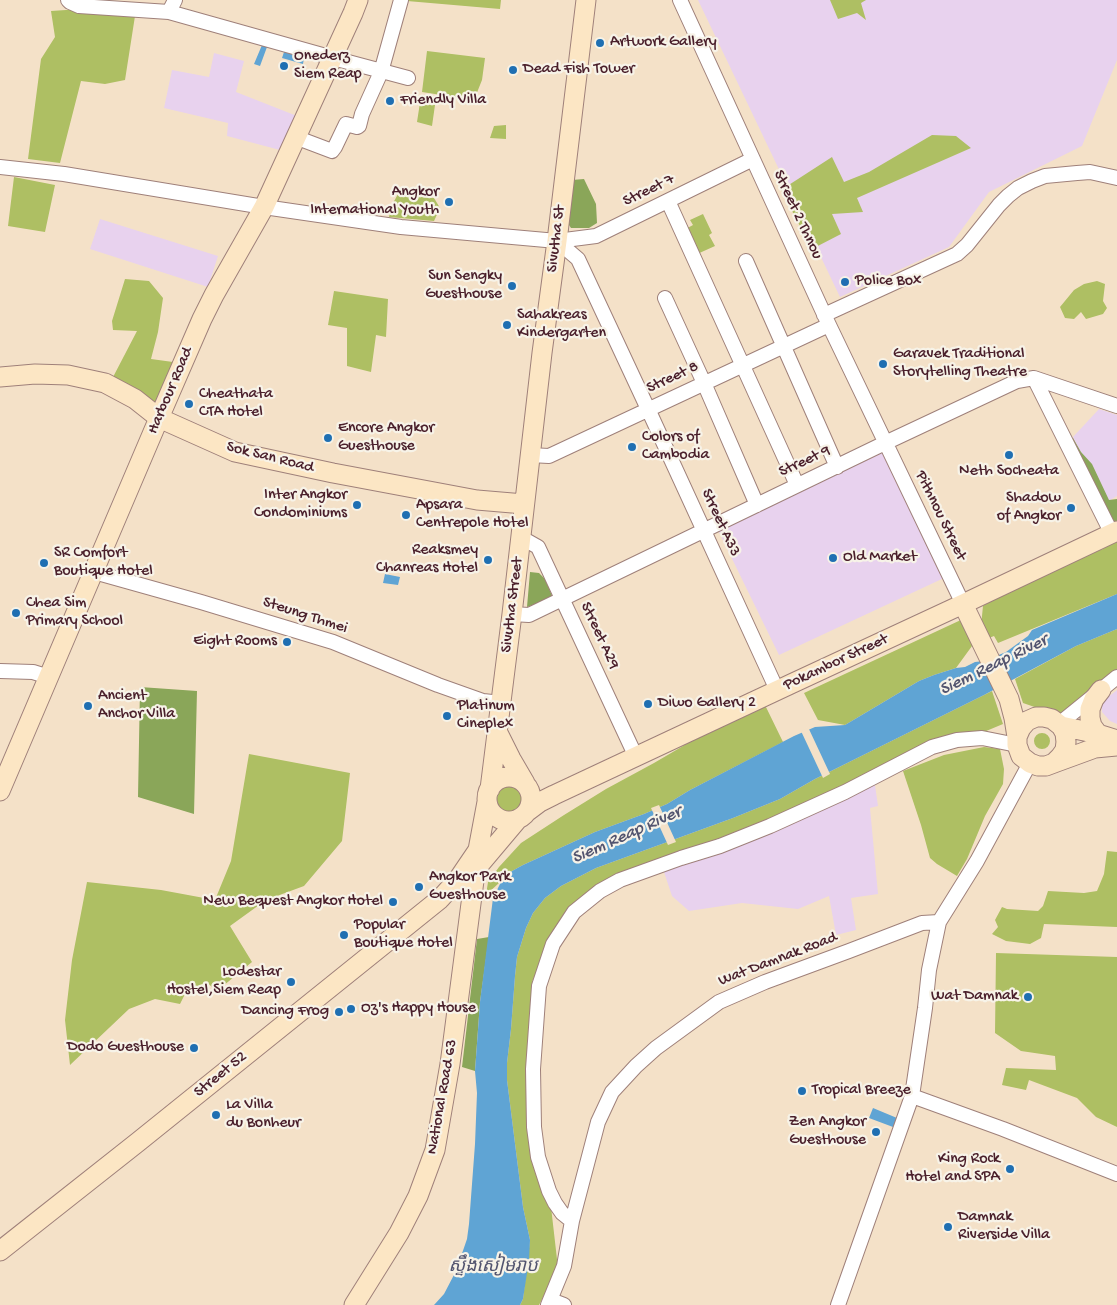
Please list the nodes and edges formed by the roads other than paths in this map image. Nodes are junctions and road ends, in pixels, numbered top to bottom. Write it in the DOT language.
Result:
graph roads {
  1 [pos="68,0"];
  2 [pos="358,0"];
  3 [pos="402,0"];
  4 [pos="586,0"];
  5 [pos="680,0"];
  6 [pos="172,6"];
  7 [pos="332,58"];
  8 [pos="381,72"];
  9 [pos="408,78"];
  10 [pos="296,137"];
  11 [pos="753,159"];
  12 [pos="0,167"];
  13 [pos="1117,178"];
  14 [pos="668,201"];
  15 [pos="264,207"];
  16 [pos="557,241"];
  17 [pos="746,261"];
  18 [pos="665,298"];
  19 [pos="826,320"];
  20 [pos="784,346"];
  21 [pos="743,365"];
  22 [pos="0,377"];
  23 [pos="1034,378"];
  24 [pos="704,383"];
  25 [pos="1117,406"];
  26 [pos="648,409"];
  27 [pos="159,418"];
  28 [pos="885,443"];
  29 [pos="530,455"];
  30 [pos="837,467"];
  31 [pos="797,485"];
  32 [pos="524,504"];
  33 [pos="757,505"];
  34 [pos="704,531"];
  35 [pos="1114,532"];
  36 [pos="522,538"];
  37 [pos="94,572"];
  38 [pos="563,599"];
  39 [pos="963,604"];
  40 [pos="512,614"];
  41 [pos="0,671"];
  42 [pos="49,678"];
  43 [pos="1117,678"];
  44 [pos="777,690"];
  45 [pos="1101,690"];
  46 [pos="1007,694"];
  47 [pos="501,703"];
  48 [pos="1036,717"];
  49 [pos="1060,725"];
  50 [pos="498,733"];
  51 [pos="1098,734"];
  52 [pos="1117,740"];
  53 [pos="1017,741"];
  54 [pos="1117,746"];
  55 [pos="636,757"];
  56 [pos="1030,763"];
  57 [pos="1054,763"];
  58 [pos="526,785"];
  59 [pos="0,791"];
  60 [pos="554,795"];
  61 [pos="488,796"];
  62 [pos="523,815"];
  63 [pos="478,850"];
  64 [pos="475,870"];
  65 [pos="448,894"];
  66 [pos="472,901"];
  67 [pos="939,922"];
  68 [pos="912,1096"];
  69 [pos="1117,1174"];
  70 [pos="572,1221"];
  71 [pos="0,1251"];
  72 [pos="549,1303"];
  73 [pos="354,1305"];
  74 [pos="564,1305"];
  75 [pos="838,1305"];
  1 -- 6 [label="street"];
  2 -- 7 [label="main road, Harbour Road"];
  3 -- 8 [label="street"];
  4 -- 16 [label="main road, Sivutha St"];
  5 -- 11 [label="street, Street 2 Thnou"];
  6 -- 7 [label="street"];
  7 -- 8 [label="street"];
  7 -- 10 [label="main road, Harbour Road"];
  8 -- 9 [label="street"];
  8 -- 10 [label="street"];
  10 -- 15 [label="main road, Harbour Road"];
  11 -- 14 [label="street, Street 7"];
  11 -- 19 [label="street, Street 2 Thnou"];
  12 -- 15 [label="street, Street 7"];
  13 -- 19 [label="street, Street 8"];
  14 -- 16 [label="street, Street 7"];
  14 -- 21 [label="street"];
  15 -- 16 [label="street, Street 7"];
  15 -- 27 [label="main road, Harbour Road"];
  16 -- 26 [label="street, Street A33"];
  16 -- 29 [label="main road, Sivutha St"];
  17 -- 20 [label="street"];
  18 -- 24 [label="street"];
  19 -- 20 [label="street, Street 8"];
  19 -- 28 [label="street, Street 2 Thnou"];
  20 -- 21 [label="street, Street 8"];
  20 -- 30 [label="street"];
  21 -- 24 [label="street, Street 8"];
  21 -- 31 [label="street"];
  22 -- 27 [label="main road, Sok San Road"];
  23 -- 25 [label="street"];
  23 -- 28 [label="street, Street 9"];
  23 -- 35 [label="street"];
  24 -- 26 [label="street, Street 8"];
  24 -- 33 [label="street"];
  26 -- 29 [label="street, Street 8"];
  26 -- 34 [label="street, Street A33"];
  27 -- 32 [label="main road, Sok San Road"];
  27 -- 37 [label="main road, Harbour Road"];
  28 -- 30 [label="street, Street 9"];
  28 -- 39 [label="street, Pithnou Street"];
  29 -- 32 [label="main road, Sivutha Street"];
  30 -- 31 [label="street, Street 9"];
  31 -- 33 [label="street, Street 9"];
  32 -- 36 [label="main road, Sivutha Street"];
  33 -- 34 [label="street, Street 9"];
  34 -- 38 [label="street, Street 9"];
  34 -- 44 [label="street, Street A33"];
  35 -- 39 [label="main road, Pokambor Street"];
  36 -- 38 [label="street, Street A29"];
  36 -- 40 [label="main road, Sivutha Street"];
  37 -- 42 [label="main road, Harbour Road"];
  37 -- 47 [label="street, Steung Thmei"];
  38 -- 40 [label="street, Street 9"];
  38 -- 55 [label="street, Street A29"];
  39 -- 44 [label="main road, Pokambor Street"];
  39 -- 46 [label="main road"];
  40 -- 47 [label="main road, Sivutha Street"];
  41 -- 42 [label="street"];
  42 -- 59 [label="main road, Harbour Road"];
  43 -- 45 [label="street"];
  44 -- 55 [label="main road, Pokambor Street"];
  45 -- 49 [label="street"];
  45 -- 51 [label="main road"];
  46 -- 48 [label="main road"];
  46 -- 53 [label="main road"];
  47 -- 50 [label="main road, Sivutha Street"];
  48 -- 49 [label="main road"];
  48 -- 53 [label="main road"];
  49 -- 51 [label="main road"];
  49 -- 57 [label="main road"];
  50 -- 58 [label="main road"];
  50 -- 61 [label="main road, Sivutha Street"];
  51 -- 52 [label="main road"];
  53 -- 56 [label="main road"];
  53 -- 70 [label="street"];
  54 -- 57 [label="main road"];
  55 -- 60 [label="main road, Pokambor Street"];
  56 -- 57 [label="main road"];
  56 -- 67 [label="street"];
  58 -- 60 [label="main road"];
  58 -- 61 [label="main road"];
  58 -- 62 [label="main road"];
  60 -- 62 [label="main road, Pokambor Street"];
  61 -- 62 [label="main road"];
  61 -- 63 [label="main road, National Road 63"];
  62 -- 64 [label="main road"];
  63 -- 64 [label="main road, National Road 63"];
  63 -- 65 [label="main road, Street 52"];
  64 -- 65 [label="main road, Street 52"];
  64 -- 66 [label="main road, National Road 63"];
  65 -- 66 [label="main road"];
  65 -- 71 [label="main road, Street 52"];
  66 -- 73 [label="main road, National Road 63"];
  67 -- 68 [label="street"];
  67 -- 70 [label="street, Wat Damnak Road"];
  68 -- 69 [label="street"];
  68 -- 75 [label="street"];
  70 -- 72 [label="street, Wat Damnak Road"];
  72 -- 74 [label="street"];
}
